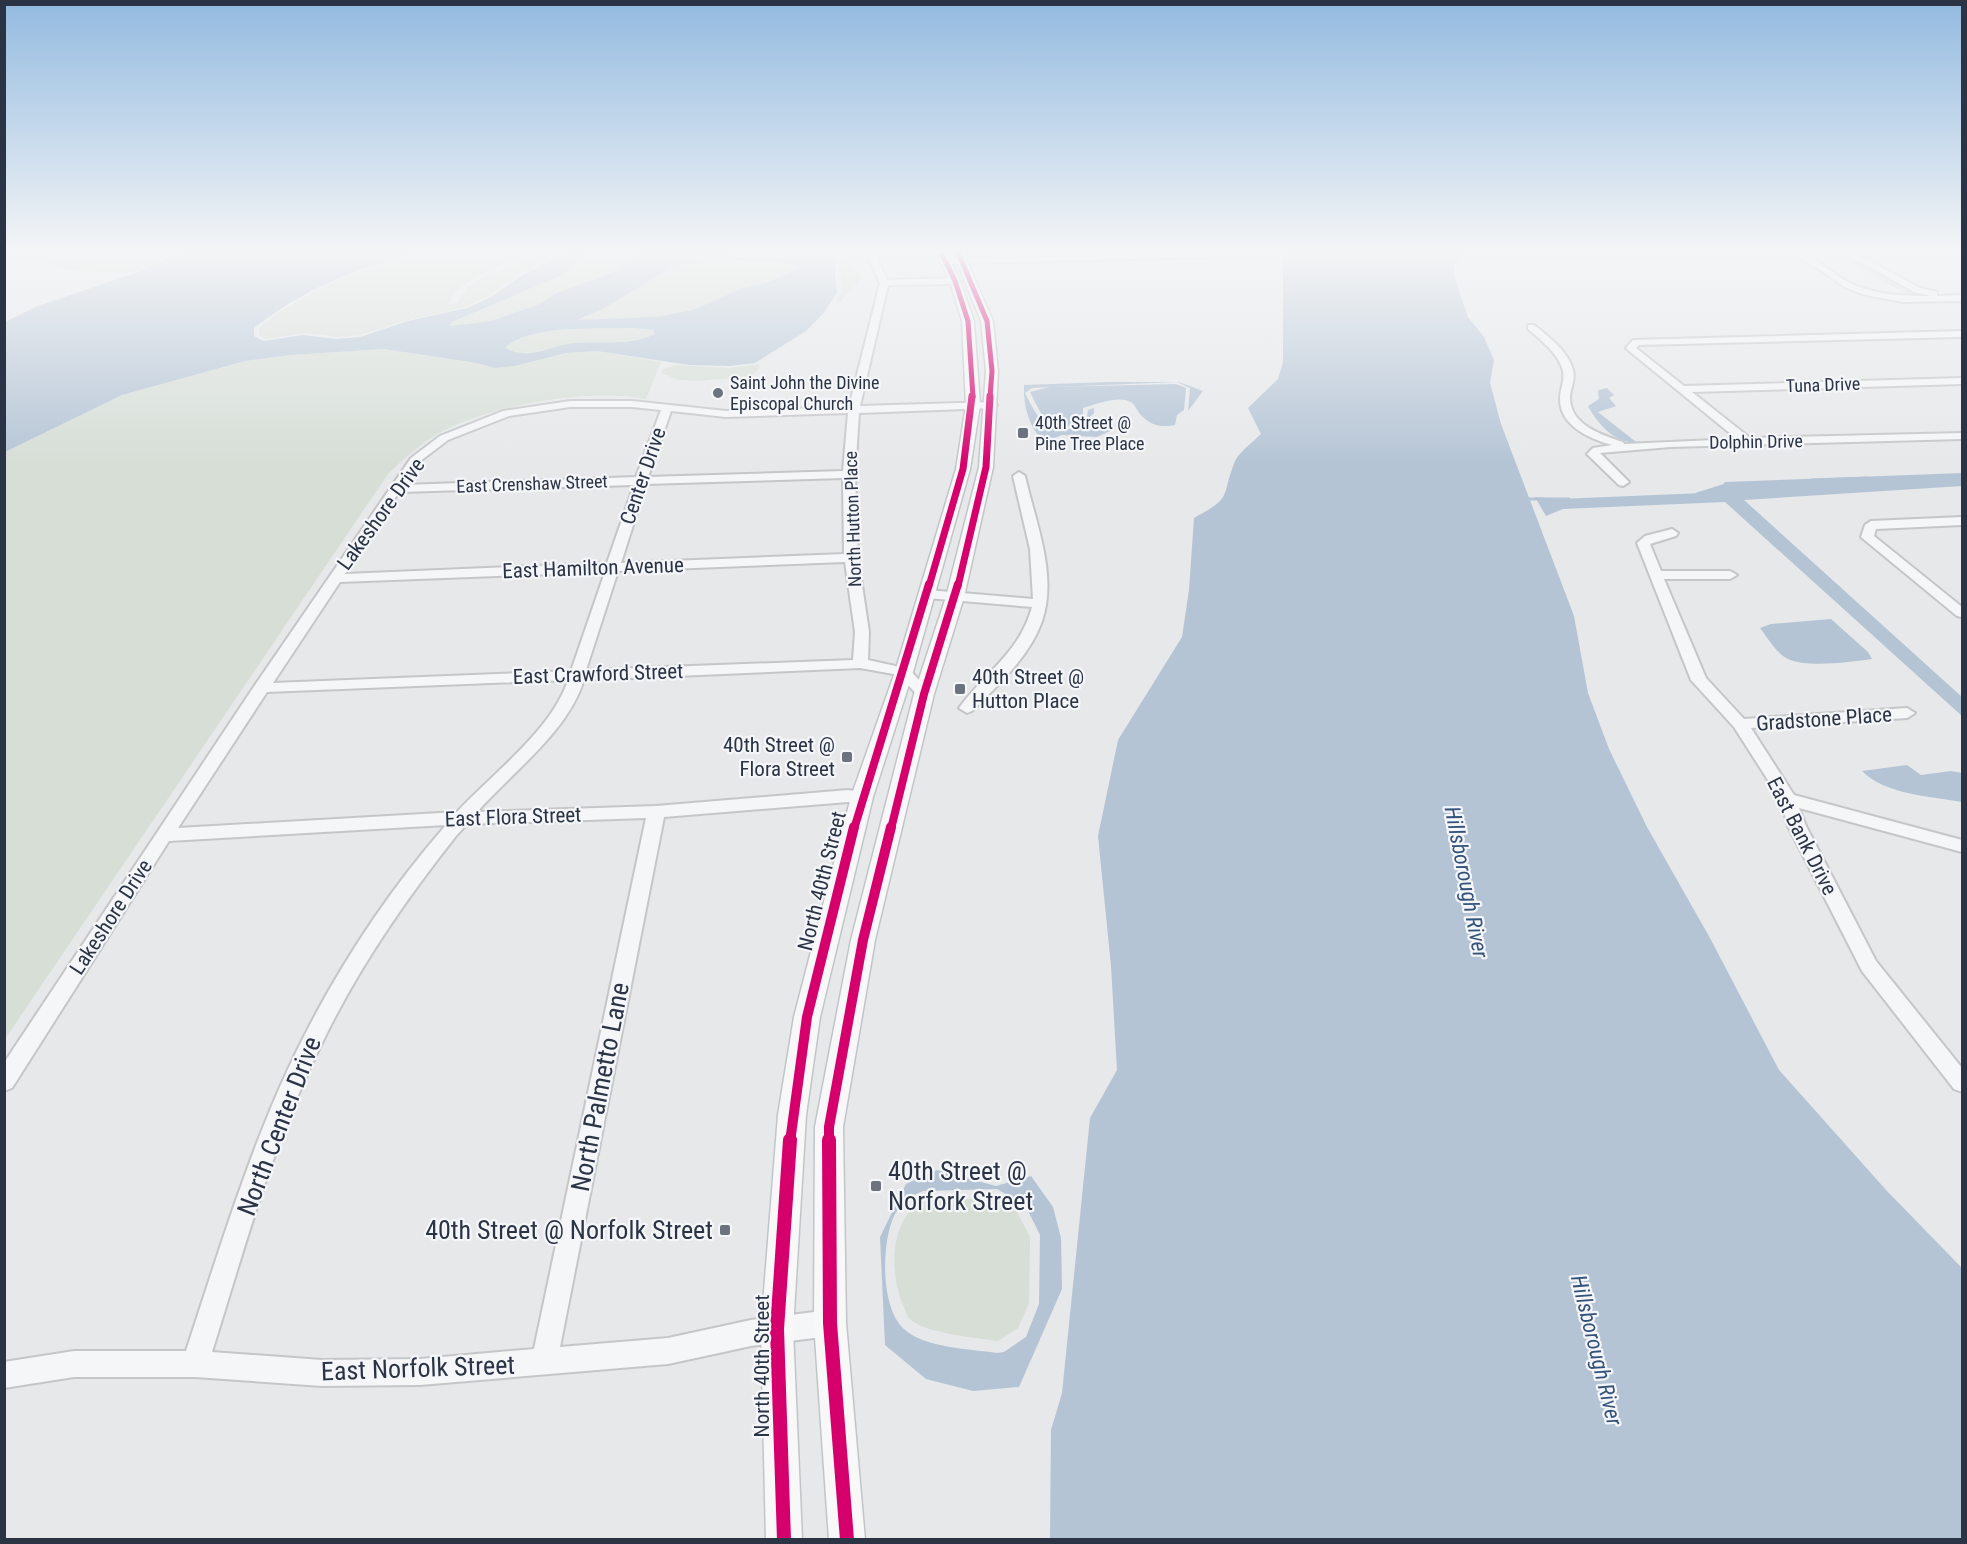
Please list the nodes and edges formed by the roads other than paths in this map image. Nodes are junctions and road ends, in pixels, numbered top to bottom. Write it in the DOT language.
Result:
graph roads {
  1 [pos="875,322"];
  2 [pos="969,322"];
  3 [pos="987,322"];
  4 [pos="1531,327"];
  5 [pos="1962,334"];
  6 [pos="1962,381"];
  7 [pos="1683,389"];
  8 [pos="973,405"];
  9 [pos="992,405"];
  10 [pos="668,408"];
  11 [pos="854,410"];
  12 [pos="1962,436"];
  13 [pos="1748,442"];
  14 [pos="1628,446"];
  15 [pos="849,474"];
  16 [pos="1019,476"];
  17 [pos="641,481"];
  18 [pos="1623,482"];
  19 [pos="395,489"];
  20 [pos="1962,521"];
  21 [pos="1672,533"];
  22 [pos="850,558"];
  23 [pos="612,567"];
  24 [pos="1656,575"];
  25 [pos="1730,575"];
  26 [pos="335,578"];
  27 [pos="927,594"];
  28 [pos="955,597"];
  29 [pos="1040,604"];
  30 [pos="1960,609"];
  31 [pos="860,664"];
  32 [pos="904,672"];
  33 [pos="578,674"];
  34 [pos="261,688"];
  35 [pos="924,694"];
  36 [pos="967,708"];
  37 [pos="1907,713"];
  38 [pos="1740,724"];
  39 [pos="862,797"];
  40 [pos="1788,799"];
  41 [pos="656,812"];
  42 [pos="461,818"];
  43 [pos="164,835"];
  44 [pos="1962,846"];
  45 [pos="4,1082"];
  46 [pos="1962,1083"];
  47 [pos="830,1323"];
  48 [pos="777,1329"];
  49 [pos="544,1362"];
  50 [pos="195,1364"];
  51 [pos="4,1375"];
  52 [pos="784,1539"];
  53 [pos="847,1539"];
  1 -- 11 [label="street"];
  2 -- 8 [label="main road, North 40th Street"];
  3 -- 9 [label="main road"];
  4 -- 14 [label="street"];
  5 -- 7 [label="street"];
  6 -- 7 [label="street, Tuna Drive"];
  7 -- 13 [label="street"];
  8 -- 9 [label="street, Lakeshore Drive"];
  8 -- 11 [label="street, Lakeshore Drive"];
  8 -- 27 [label="main road, North 40th Street"];
  9 -- 28 [label="main road"];
  10 -- 11 [label="street, Lakeshore Drive"];
  10 -- 17 [label="street, Center Drive"];
  10 -- 19 [label="street, Lakeshore Drive"];
  11 -- 15 [label="street, North Hutton Place"];
  12 -- 13 [label="street, Dolphin Drive"];
  13 -- 14 [label="street, Dolphin Drive"];
  14 -- 18 [label="street, Dolphin Drive"];
  15 -- 17 [label="street, East Crenshaw Street"];
  15 -- 22 [label="street, North Hutton Place"];
  16 -- 29 [label="street"];
  17 -- 19 [label="street, East Crenshaw Street"];
  17 -- 23 [label="street, Center Drive"];
  19 -- 26 [label="street, Lakeshore Drive"];
  20 -- 30 [label="street"];
  21 -- 24 [label="street, East Bank Drive"];
  22 -- 23 [label="street, East Hamilton Avenue"];
  22 -- 31 [label="street, North Hutton Place"];
  23 -- 26 [label="street, East Hamilton Avenue"];
  23 -- 33 [label="street, Center Drive"];
  24 -- 25 [label="street"];
  24 -- 38 [label="street, East Bank Drive"];
  26 -- 34 [label="street, Lakeshore Drive"];
  27 -- 28 [label="street"];
  27 -- 32 [label="main road, North 40th Street"];
  28 -- 29 [label="street"];
  28 -- 35 [label="main road"];
  29 -- 36 [label="street"];
  31 -- 32 [label="street, East Crawford Street"];
  31 -- 33 [label="street, East Crawford Street"];
  32 -- 35 [label="street"];
  32 -- 39 [label="main road, North 40th Street"];
  33 -- 34 [label="street, East Crawford Street"];
  33 -- 42 [label="street, Center Drive"];
  34 -- 43 [label="street, Lakeshore Drive"];
  35 -- 47 [label="main road"];
  37 -- 38 [label="street, Gradstone Place"];
  38 -- 40 [label="street, East Bank Drive"];
  39 -- 41 [label="street, East Flora Street"];
  39 -- 48 [label="main road, North 40th Street"];
  40 -- 44 [label="street"];
  40 -- 46 [label="street, East Bank Drive"];
  41 -- 42 [label="street, East Flora Street"];
  41 -- 49 [label="street, North Palmetto Lane"];
  42 -- 43 [label="street, East Flora Street"];
  42 -- 50 [label="street, North Center Drive"];
  43 -- 45 [label="street, Lakeshore Drive"];
  47 -- 48 [label="street, East Norfolk Street"];
  47 -- 53 [label="main road"];
  48 -- 49 [label="street, East Norfolk Street"];
  48 -- 52 [label="main road, North 40th Street"];
  49 -- 50 [label="street, East Norfolk Street"];
  50 -- 51 [label="street, East Norfolk Street"];
}
